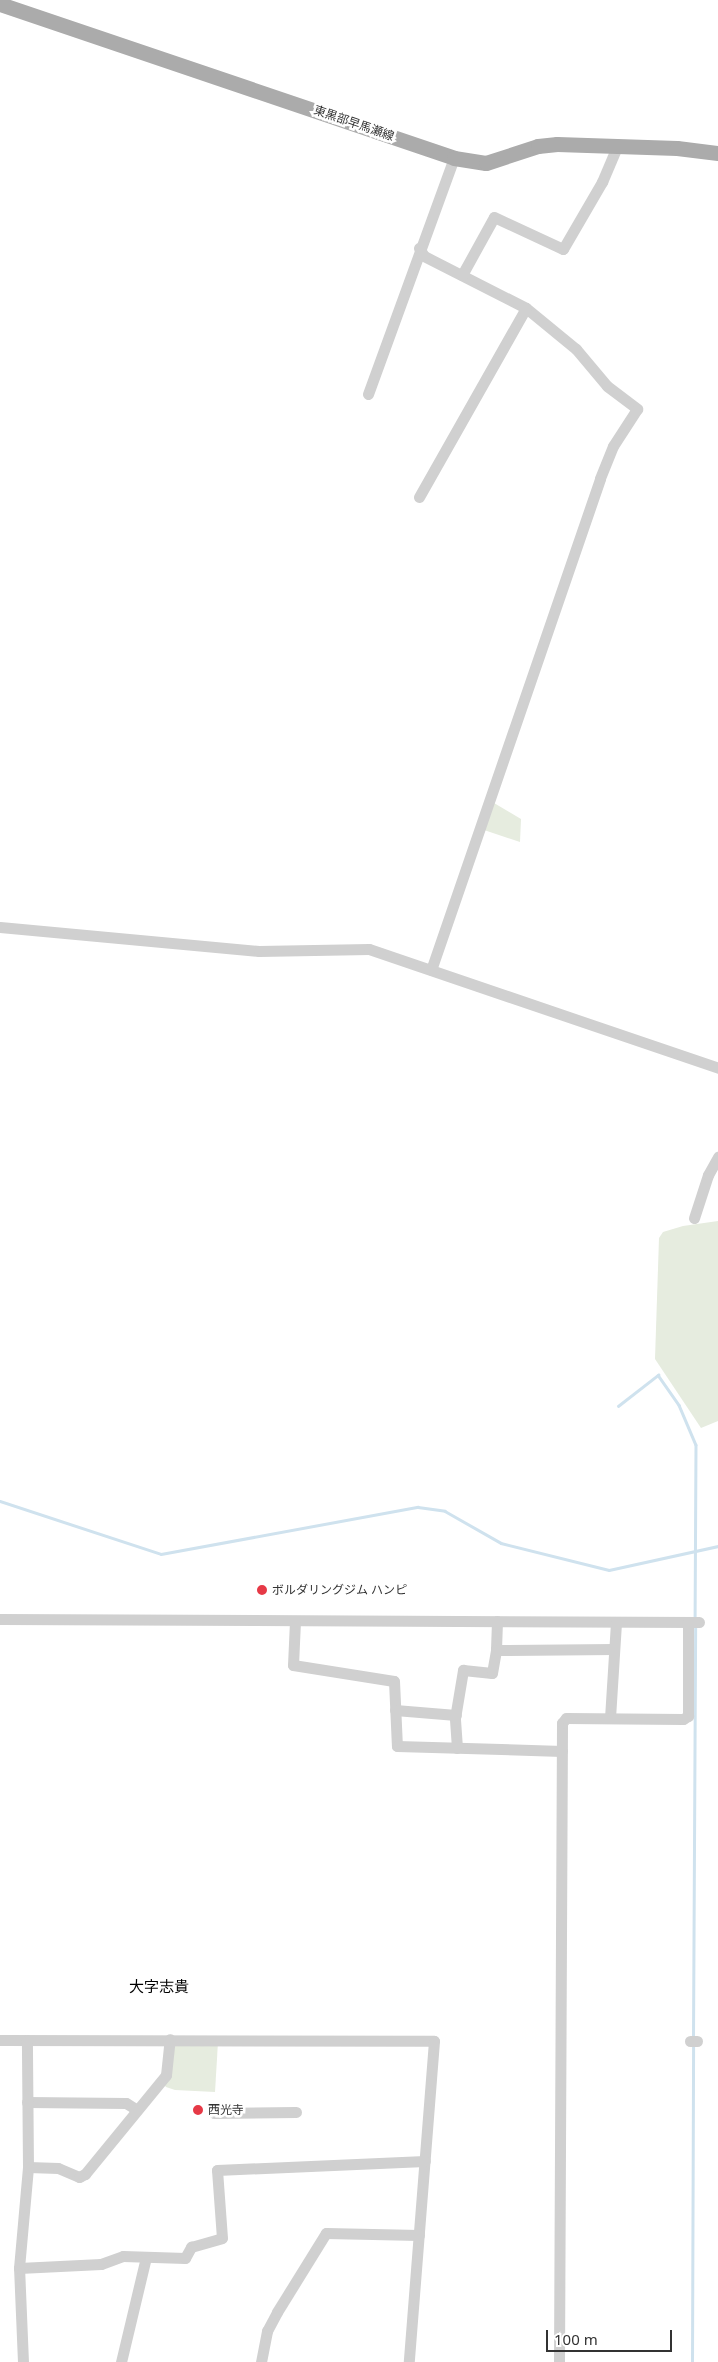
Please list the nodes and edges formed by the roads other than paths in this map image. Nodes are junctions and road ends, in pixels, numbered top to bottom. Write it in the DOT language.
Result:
graph roads {
  1 [pos="0,4"];
  2 [pos="617,147"];
  3 [pos="718,153"];
  4 [pos="454,158"];
  5 [pos="419,248"];
  6 [pos="462,275"];
  7 [pos="526,308"];
  8 [pos="368,394"];
  9 [pos="420,497"];
  10 [pos="0,927"];
  11 [pos="431,970"];
  12 [pos="718,1068"];
  13 [pos="718,1158"];
  14 [pos="694,1218"];
  15 [pos="0,1619"];
  16 [pos="295,1621"];
  17 [pos="497,1621"];
  18 [pos="616,1622"];
  19 [pos="496,1650"];
  20 [pos="614,1650"];
  21 [pos="395,1710"];
  22 [pos="456,1716"];
  23 [pos="610,1718"];
  24 [pos="457,1748"];
  25 [pos="562,1751"];
  26 [pos="0,2040"];
  27 [pos="27,2040"];
  28 [pos="170,2040"];
  29 [pos="27,2102"];
  30 [pos="136,2110"];
  31 [pos="296,2112"];
  32 [pos="214,2113"];
  33 [pos="425,2161"];
  34 [pos="28,2167"];
  35 [pos="419,2235"];
  36 [pos="146,2257"];
  37 [pos="18,2268"];
  38 [pos="23,2362"];
  39 [pos="122,2362"];
  40 [pos="261,2362"];
  41 [pos="409,2362"];
  42 [pos="559,2362"];
  1 -- 4 [label="main road, 東黒部早馬瀬線"];
  2 -- 3 [label="main road, 東黒部早馬瀬線"];
  2 -- 4 [label="main road, 東黒部早馬瀬線"];
  2 -- 6 [label="street"];
  4 -- 5 [label="street"];
  5 -- 6 [label="street"];
  5 -- 8 [label="street"];
  6 -- 7 [label="street"];
  7 -- 9 [label="street"];
  7 -- 11 [label="street"];
  10 -- 11 [label="street"];
  11 -- 12 [label="street"];
  13 -- 14 [label="street"];
  15 -- 16 [label="street"];
  16 -- 17 [label="street"];
  16 -- 21 [label="street"];
  17 -- 18 [label="street"];
  17 -- 19 [label="street"];
  18 -- 20 [label="street"];
  18 -- 23 [label="street"];
  19 -- 20 [label="street"];
  19 -- 22 [label="street"];
  20 -- 23 [label="street"];
  21 -- 22 [label="street"];
  21 -- 24 [label="street"];
  22 -- 24 [label="street"];
  23 -- 25 [label="street"];
  24 -- 25 [label="street"];
  25 -- 42 [label="street"];
  26 -- 27 [label="street"];
  27 -- 28 [label="street"];
  27 -- 29 [label="street"];
  28 -- 30 [label="street"];
  28 -- 33 [label="street"];
  29 -- 30 [label="street"];
  29 -- 34 [label="street"];
  30 -- 34 [label="street"];
  31 -- 32 [label="street"];
  33 -- 35 [label="street"];
  33 -- 36 [label="street"];
  34 -- 37 [label="street"];
  35 -- 40 [label="street"];
  35 -- 41 [label="street"];
  36 -- 37 [label="street"];
  36 -- 39 [label="street"];
  37 -- 38 [label="street"];
}
